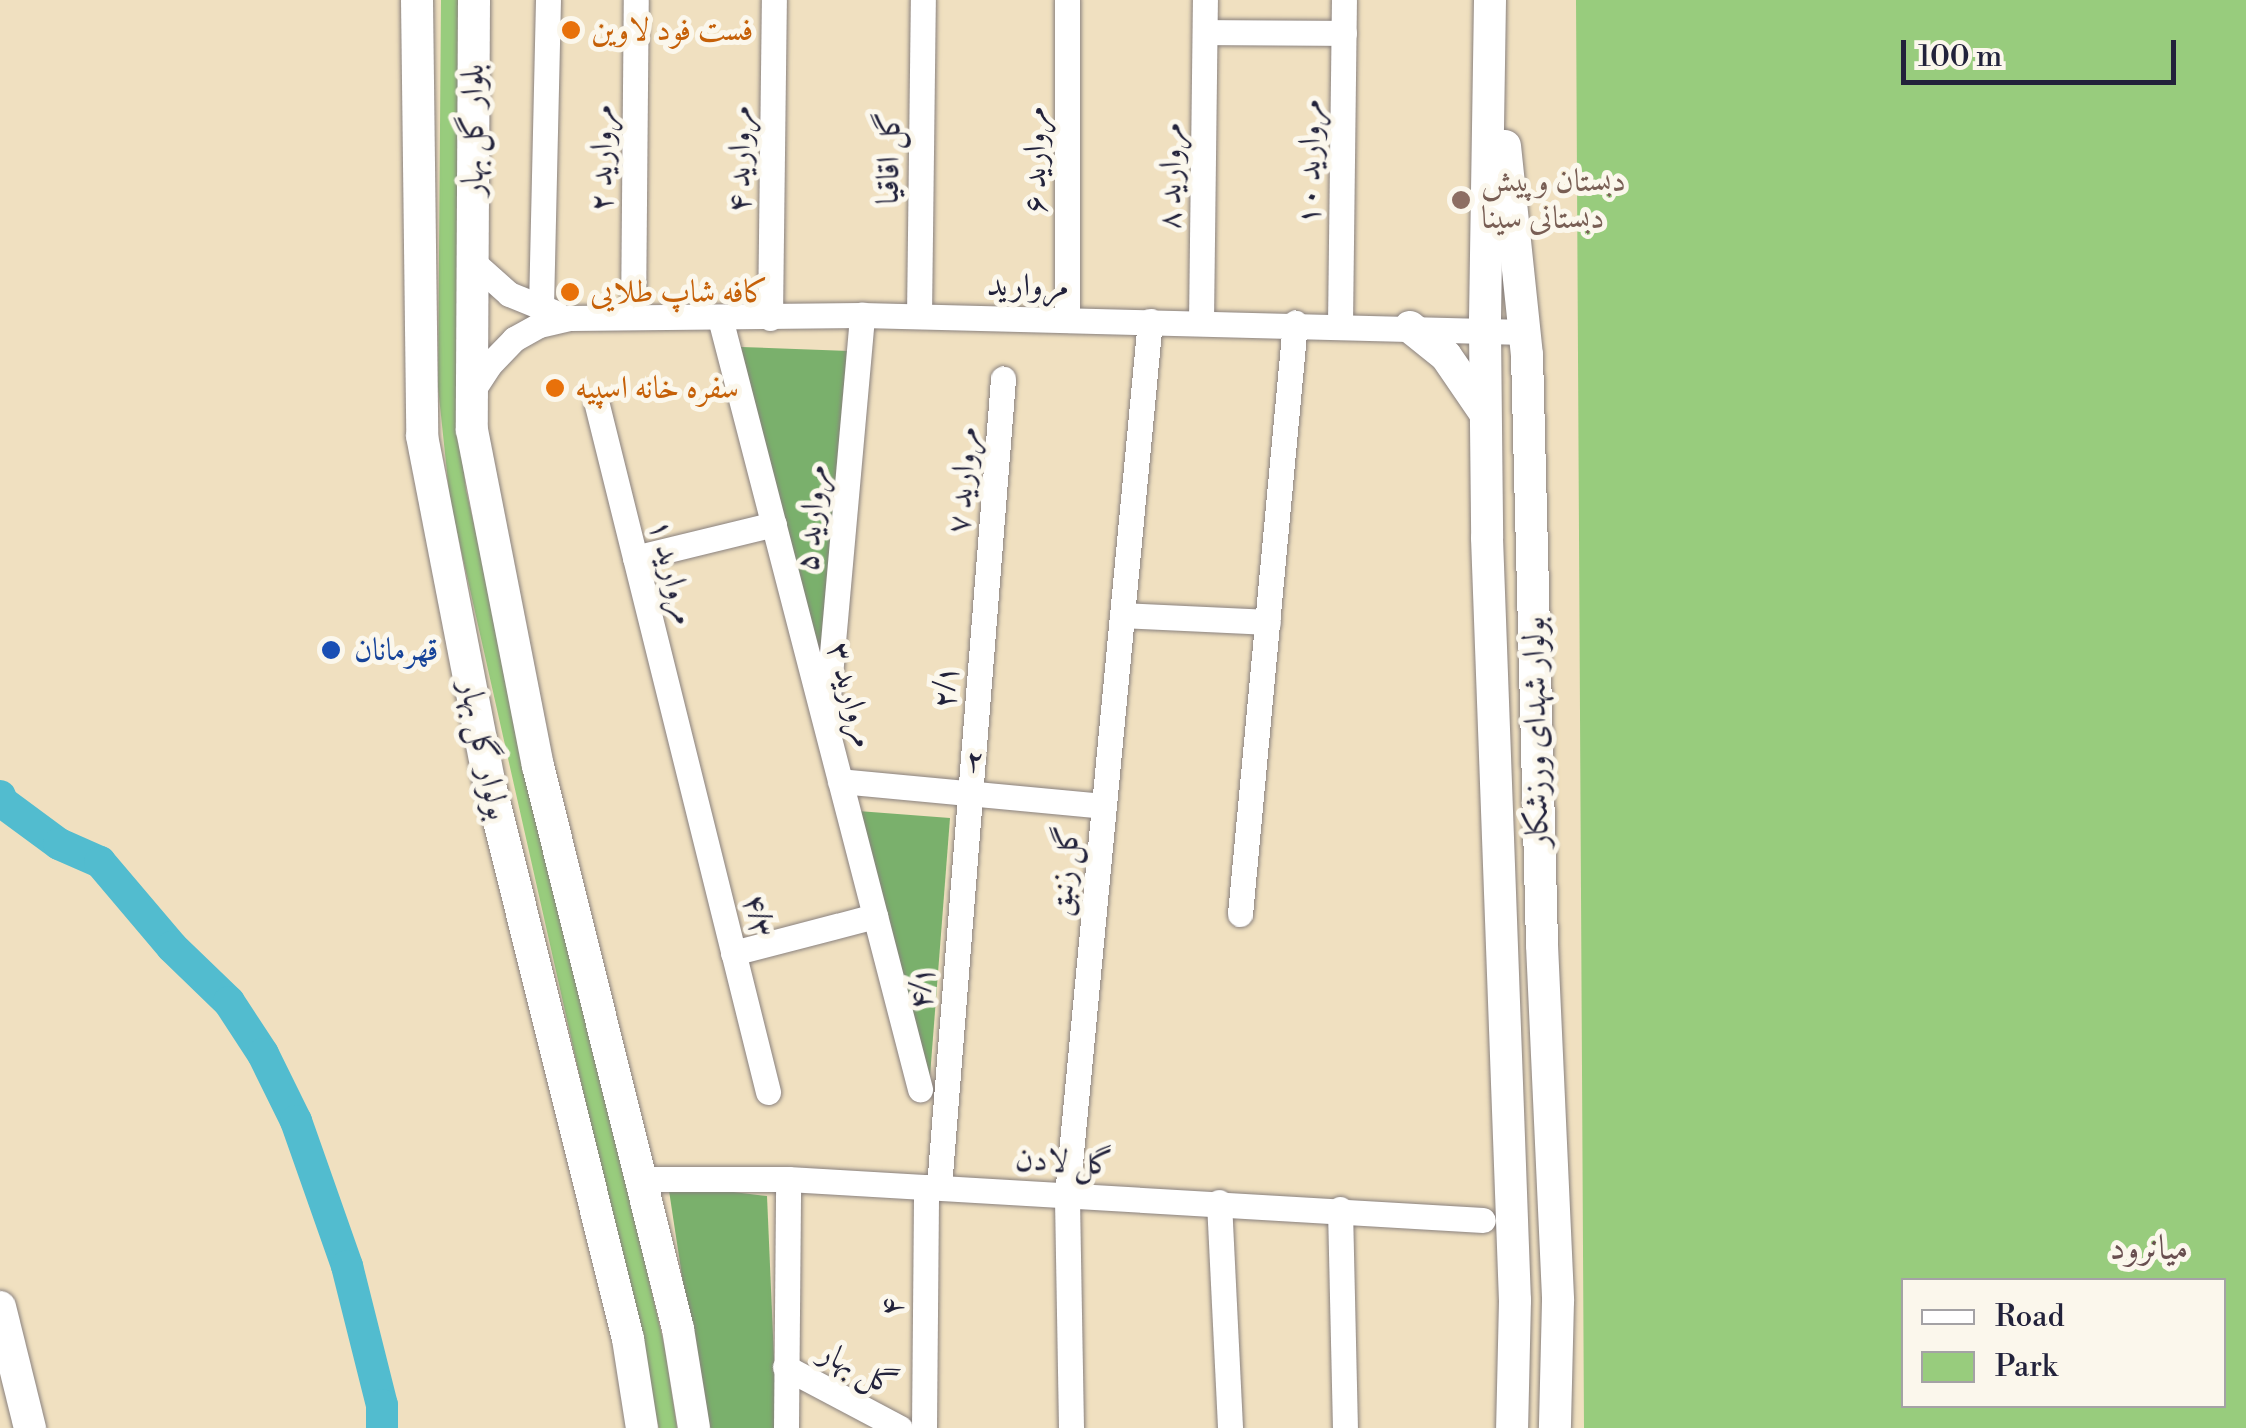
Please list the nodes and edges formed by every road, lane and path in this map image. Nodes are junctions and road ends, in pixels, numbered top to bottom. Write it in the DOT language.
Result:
graph roads {
  1 [pos="417,0"];
  2 [pos="474,0"];
  3 [pos="548,0"];
  4 [pos="636,0"];
  5 [pos="774,0"];
  6 [pos="923,0"];
  7 [pos="1067,0"];
  8 [pos="1205,0"];
  9 [pos="1344,0"];
  10 [pos="1490,0"];
  11 [pos="1205,32"];
  12 [pos="1344,33"];
  13 [pos="1490,37"];
  14 [pos="472,261"];
  15 [pos="541,308"];
  16 [pos="862,315"];
  17 [pos="920,316"];
  18 [pos="633,317"];
  19 [pos="570,318"];
  20 [pos="720,318"];
  21 [pos="770,318"];
  22 [pos="1067,319"];
  23 [pos="1150,320"];
  24 [pos="1201,322"];
  25 [pos="1296,323"];
  26 [pos="1340,324"];
  27 [pos="1410,327"];
  28 [pos="1485,330"];
  29 [pos="1525,332"];
  30 [pos="1004,379"];
  31 [pos="470,395"];
  32 [pos="597,405"];
  33 [pos="1486,414"];
  34 [pos="774,524"];
  35 [pos="635,558"];
  36 [pos="987,586"];
  37 [pos="1122,615"];
  38 [pos="1268,622"];
  39 [pos="826,726"];
  40 [pos="684,755"];
  41 [pos="840,781"];
  42 [pos="970,794"];
  43 [pos="1104,806"];
  44 [pos="1240,914"];
  45 [pos="875,916"];
  46 [pos="734,952"];
  47 [pos="920,1089"];
  48 [pos="768,1092"];
  49 [pos="788,1178"];
  50 [pos="641,1179"];
  51 [pos="933,1187"];
  52 [pos="1067,1194"];
  53 [pos="1220,1202"];
  54 [pos="1340,1208"];
  55 [pos="1483,1220"];
  56 [pos="0,1307"];
  57 [pos="785,1367"];
  58 [pos="30,1428"];
  59 [pos="642,1428"];
  60 [pos="694,1428"];
  61 [pos="786,1428"];
  62 [pos="900,1428"];
  63 [pos="924,1428"];
  64 [pos="1071,1428"];
  65 [pos="1230,1428"];
  66 [pos="1346,1428"];
  67 [pos="1512,1428"];
  68 [pos="1554,1428"];
  1 -- 59 [label="main road, بولوار گل بهار"];
  2 -- 14 [label="main road, بلوار گل بهار"];
  3 -- 15 [label="street"];
  4 -- 18 [label="street, مروارید ۲"];
  5 -- 21 [label="street, مروارید ۴"];
  6 -- 17 [label="street, گل اقاقیا"];
  7 -- 22 [label="street, مروارید ۶"];
  8 -- 11 [label="street, مروارید ۸"];
  9 -- 12 [label="street, مروارید ۱۰"];
  10 -- 13 [label="main road, بولوار شهدای ورزشکار"];
  11 -- 12 [label="street"];
  11 -- 24 [label="street, مروارید ۸"];
  12 -- 26 [label="street, مروارید ۱۰"];
  13 -- 28 [label="main road, بولوار شهدای ورزشکار"];
  13 -- 29 [label="main road, بولوار شهدای ورزشکار"];
  14 -- 15 [label="street, مروارید"];
  14 -- 31 [label="main road, بولوار گل بهار"];
  15 -- 19 [label="street, مروارید"];
  16 -- 17 [label="street, مروارید"];
  16 -- 21 [label="street, مروارید"];
  16 -- 39 [label="street, مروارید ۵"];
  17 -- 22 [label="street, مروارید"];
  18 -- 19 [label="street, مروارید"];
  18 -- 20 [label="street, مروارید"];
  19 -- 31 [label="street, مروارید"];
  20 -- 21 [label="street, مروارید"];
  20 -- 34 [label="street, مروارید ۳"];
  22 -- 23 [label="street, مروارید"];
  23 -- 24 [label="street, مروارید"];
  23 -- 37 [label="street, گل زنبق"];
  24 -- 25 [label="street, مروارید"];
  25 -- 26 [label="street, مروارید"];
  25 -- 38 [label="street"];
  26 -- 27 [label="street, مروارید"];
  27 -- 28 [label="street, مروارید"];
  27 -- 33 [label="main road"];
  28 -- 29 [label="street, مروارید"];
  28 -- 33 [label="main road, بولوار شهدای ورزشکار"];
  29 -- 68 [label="main road, بولوار شهدای ورزشکار"];
  30 -- 36 [label="street, مروارید ۷"];
  31 -- 50 [label="main road, بولوار گل بهار"];
  32 -- 35 [label="street, مروارید ۱"];
  33 -- 67 [label="main road, بولوار شهدای ورزشکار"];
  34 -- 35 [label="street"];
  34 -- 39 [label="street, مروارید ۳"];
  35 -- 40 [label="street, مروارید ۱"];
  36 -- 42 [label="street, ۲/۱"];
  37 -- 38 [label="street"];
  37 -- 43 [label="street, گل زنبق"];
  38 -- 44 [label="street"];
  39 -- 41 [label="street, مروارید ۳"];
  40 -- 46 [label="street, ۴/۳"];
  41 -- 42 [label="street, ۲"];
  41 -- 45 [label="street, مروارید ۳"];
  42 -- 43 [label="street, ۲"];
  42 -- 51 [label="street, ۴/۱"];
  43 -- 52 [label="street, گل زنبق"];
  45 -- 46 [label="street"];
  45 -- 47 [label="street, مروارید ۳"];
  46 -- 48 [label="street, ۴/۳"];
  49 -- 50 [label="street, گل لادن"];
  49 -- 51 [label="street, گل لادن"];
  49 -- 57 [label="street"];
  50 -- 60 [label="main road, بولوار گل بهار"];
  51 -- 52 [label="street, گل لادن"];
  51 -- 63 [label="street, ۴"];
  52 -- 53 [label="street, گل لادن"];
  52 -- 64 [label="street, گل زنبق"];
  53 -- 54 [label="street, گل لادن"];
  53 -- 65 [label="street"];
  54 -- 55 [label="street, گل لادن"];
  54 -- 66 [label="street"];
  56 -- 58 [label="main road"];
  57 -- 61 [label="street"];
  57 -- 62 [label="street, گل بهار"];
}
